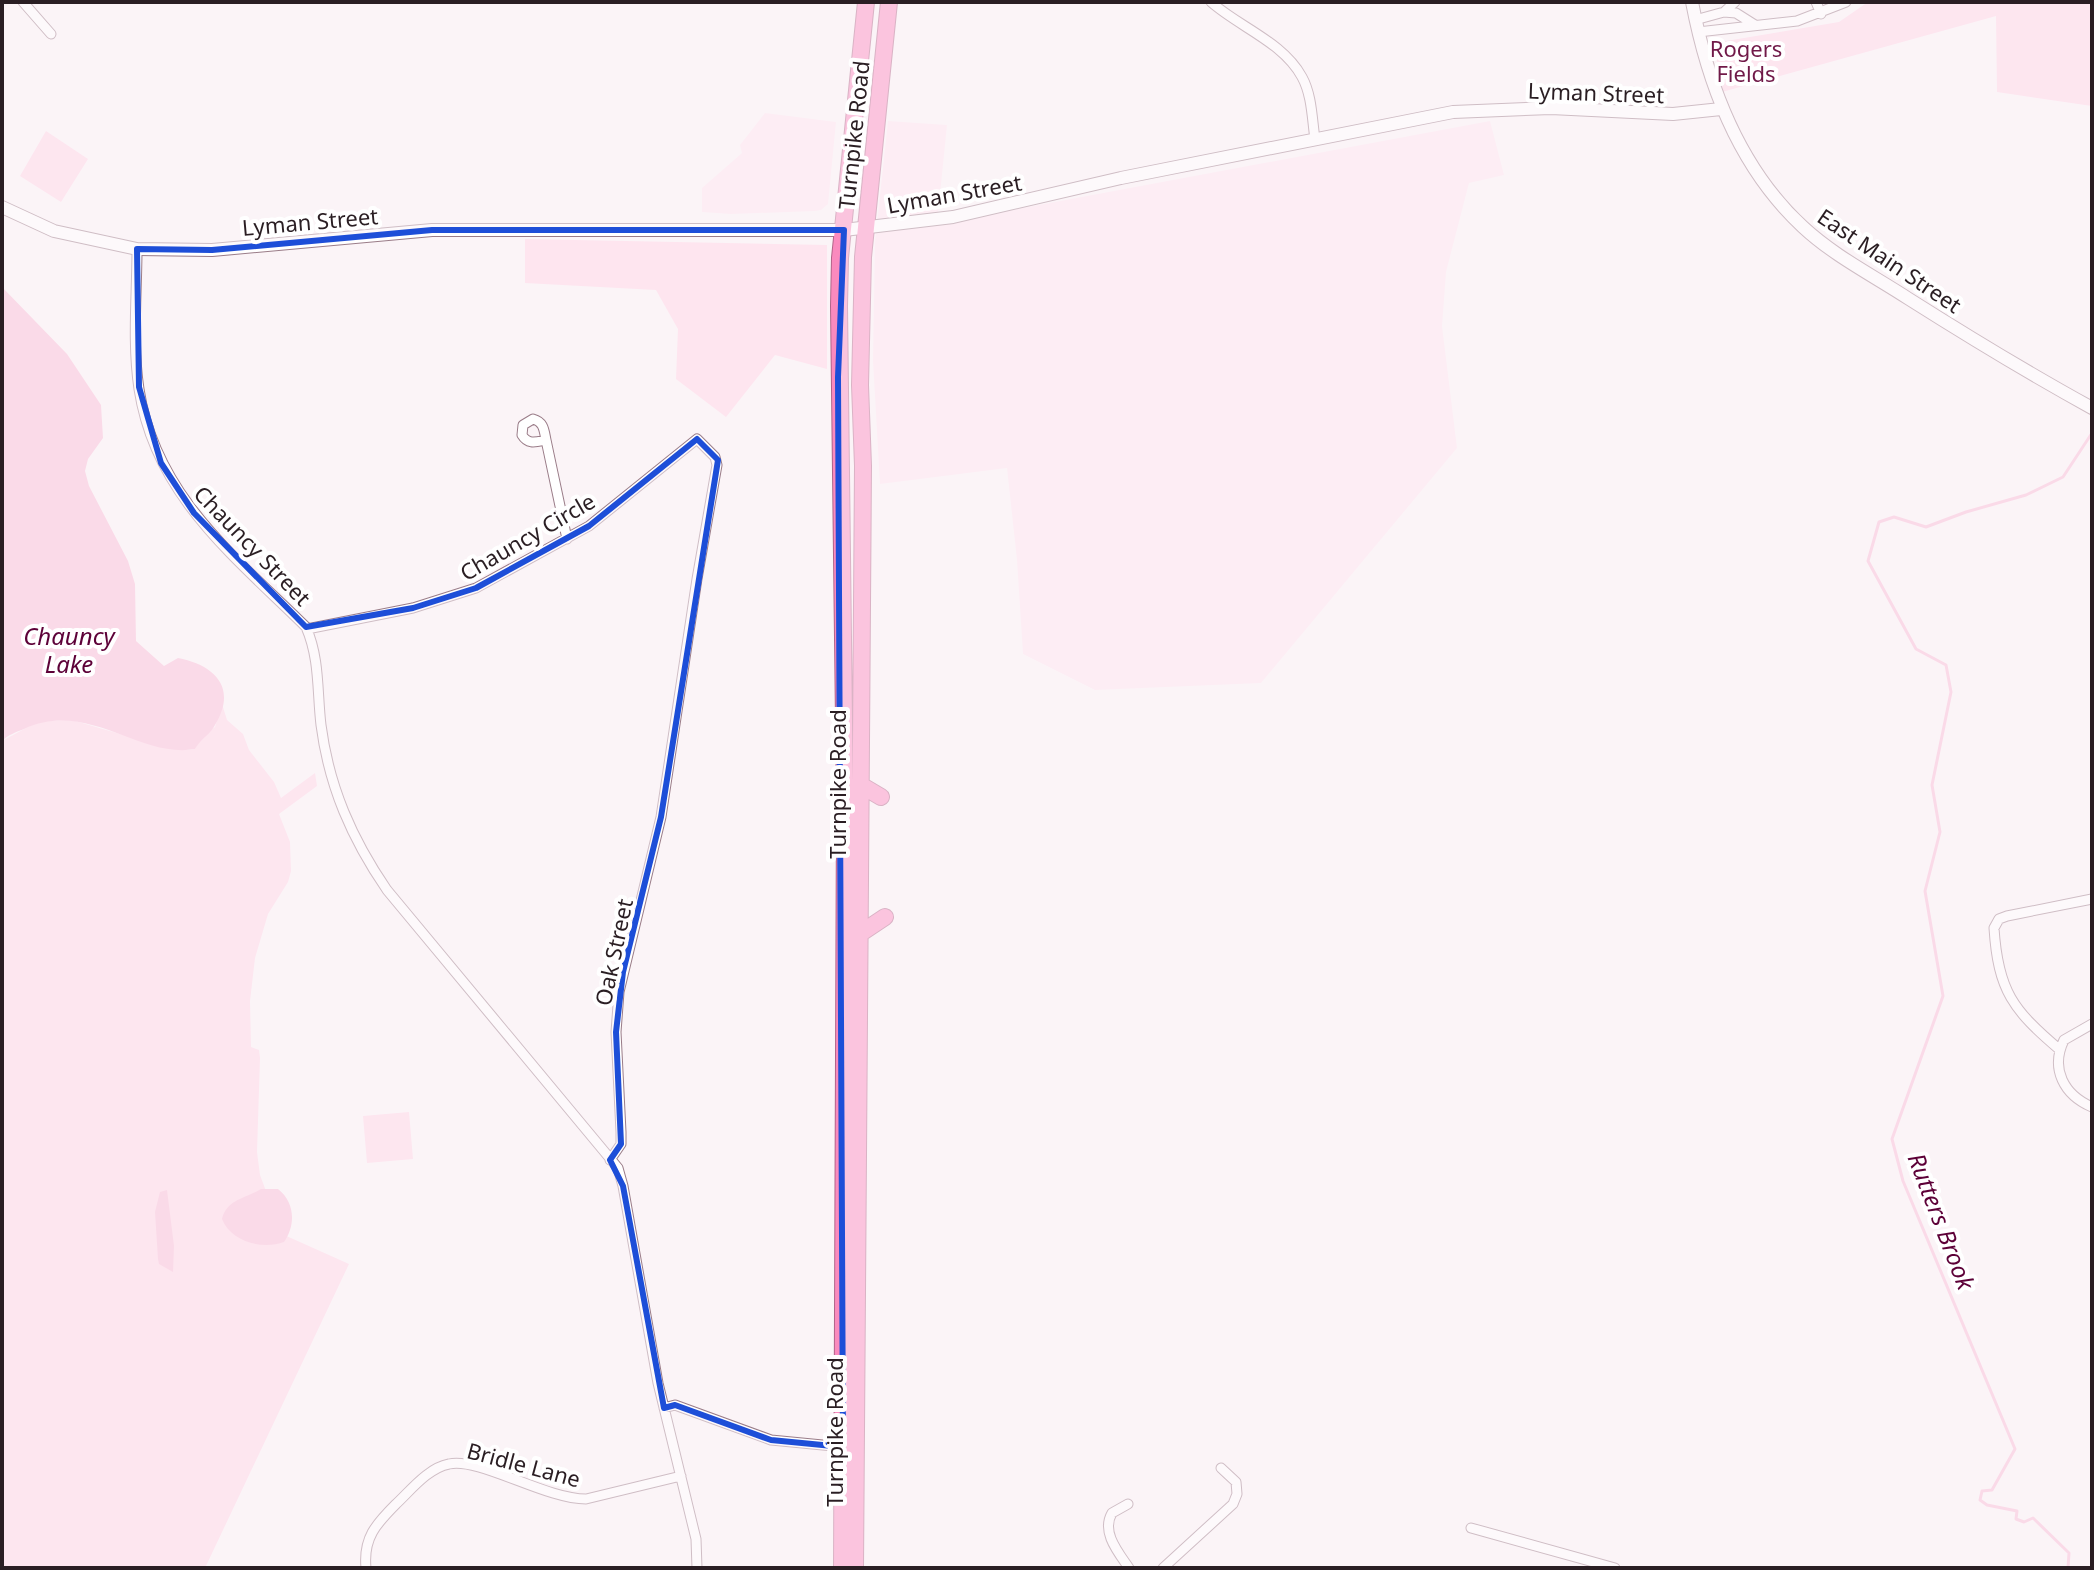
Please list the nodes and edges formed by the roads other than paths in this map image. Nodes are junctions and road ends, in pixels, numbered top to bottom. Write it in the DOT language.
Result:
graph roads {
  1 [pos="23,2"];
  2 [pos="866,2"];
  3 [pos="889,2"];
  4 [pos="1211,2"];
  5 [pos="1692,2"];
  6 [pos="1735,2"];
  7 [pos="1816,2"];
  8 [pos="1846,2"];
  9 [pos="1724,12"];
  10 [pos="1821,14"];
  11 [pos="1755,25"];
  12 [pos="1697,26"];
  13 [pos="51,34"];
  14 [pos="1721,109"];
  15 [pos="1315,139"];
  16 [pos="2,207"];
  17 [pos="866,228"];
  18 [pos="844,230"];
  19 [pos="137,249"];
  20 [pos="2092,408"];
  21 [pos="697,439"];
  22 [pos="546,440"];
  23 [pos="567,539"];
  24 [pos="307,629"];
  25 [pos="859,784"];
  26 [pos="881,797"];
  27 [pos="2092,899"];
  28 [pos="885,917"];
  29 [pos="858,935"];
  30 [pos="2092,1024"];
  31 [pos="2060,1050"];
  32 [pos="2092,1107"];
  33 [pos="610,1160"];
  34 [pos="664,1408"];
  35 [pos="843,1447"];
  36 [pos="1221,1468"];
  37 [pos="681,1476"];
  38 [pos="1128,1504"];
  39 [pos="1471,1528"];
  40 [pos="366,1568"];
  41 [pos="697,1568"];
  42 [pos="842,1568"];
  43 [pos="855,1568"];
  44 [pos="1129,1568"];
  45 [pos="1163,1568"];
  46 [pos="1615,1568"];
  1 -- 13 [label="street"];
  2 -- 18 [label="highway, Turnpike Road"];
  3 -- 17 [label="highway, Turnpike Road"];
  4 -- 15 [label="street"];
  5 -- 12 [label="street, East Main Street"];
  6 -- 9 [label="street"];
  7 -- 10 [label="street"];
  8 -- 10 [label="street"];
  9 -- 11 [label="street"];
  9 -- 12 [label="street"];
  10 -- 11 [label="street"];
  11 -- 12 [label="street"];
  12 -- 14 [label="street, East Main Street"];
  14 -- 15 [label="street, Lyman Street"];
  14 -- 20 [label="street, East Main Street"];
  15 -- 17 [label="street, Lyman Street"];
  16 -- 19 [label="street, Lyman Street"];
  17 -- 18 [label="street, Lyman Street"];
  17 -- 25 [label="highway, Turnpike Road"];
  18 -- 19 [label="street, Lyman Street"];
  18 -- 35 [label="highway, Turnpike Road"];
  19 -- 24 [label="street, Chauncy Street"];
  21 -- 23 [label="street, Chauncy Circle"];
  21 -- 33 [label="street, Oak Street"];
  22 -- 23 [label="street"];
  23 -- 24 [label="street, Chauncy Circle"];
  24 -- 33 [label="street, Chauncy Street"];
  25 -- 26 [label="highway"];
  25 -- 29 [label="highway, Turnpike Road"];
  27 -- 31 [label="street"];
  28 -- 29 [label="highway"];
  29 -- 43 [label="highway, Turnpike Road"];
  30 -- 31 [label="street"];
  31 -- 32 [label="street"];
  33 -- 34 [label="street"];
  34 -- 35 [label="street"];
  34 -- 37 [label="street"];
  35 -- 42 [label="highway, Turnpike Road"];
  36 -- 45 [label="street"];
  37 -- 40 [label="street, Bridle Lane"];
  37 -- 41 [label="street"];
  38 -- 44 [label="street"];
  39 -- 46 [label="street"];
}
